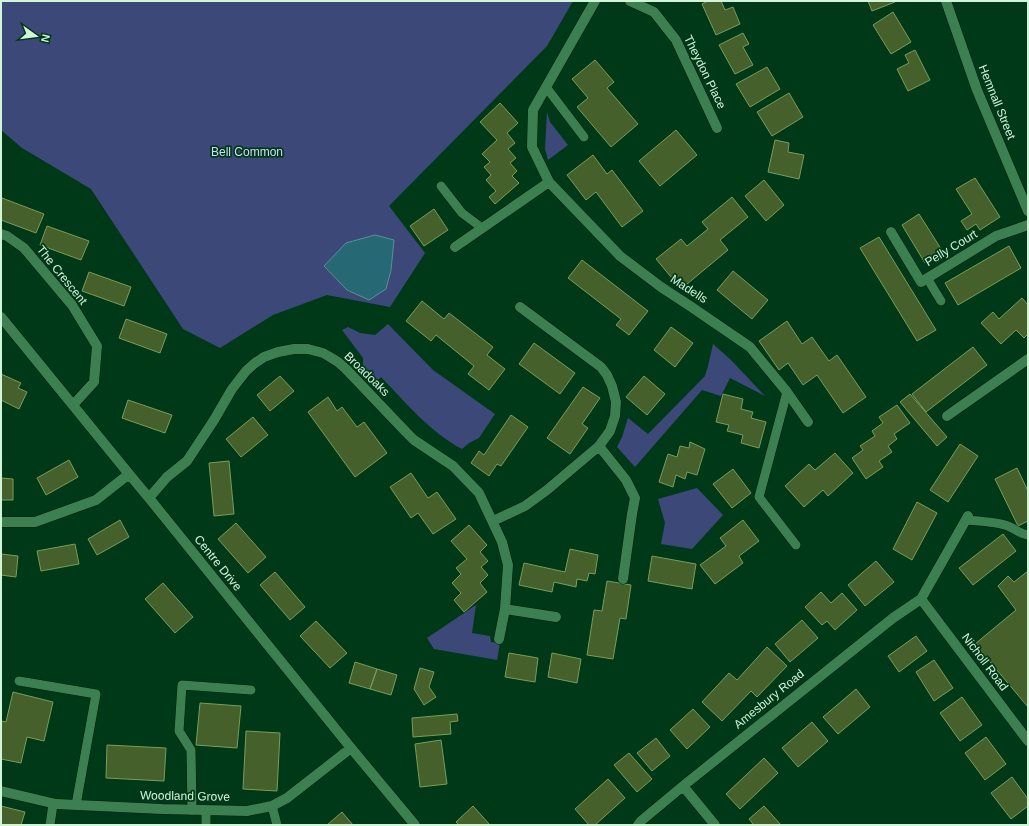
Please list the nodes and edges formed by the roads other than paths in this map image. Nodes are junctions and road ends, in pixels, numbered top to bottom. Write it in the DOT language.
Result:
graph roads {
  1 [pos="595,1"];
  2 [pos="630,1"];
  3 [pos="946,1"];
  4 [pos="546,87"];
  5 [pos="717,128"];
  6 [pos="584,137"];
  7 [pos="549,182"];
  8 [pos="441,186"];
  9 [pos="1028,211"];
  10 [pos="1028,225"];
  11 [pos="482,228"];
  12 [pos="891,232"];
  13 [pos="1,234"];
  14 [pos="456,247"];
  15 [pos="927,278"];
  16 [pos="941,301"];
  17 [pos="520,307"];
  18 [pos="1,316"];
  19 [pos="1028,359"];
  20 [pos="787,392"];
  21 [pos="73,405"];
  22 [pos="947,416"];
  23 [pos="808,422"];
  24 [pos="599,446"];
  25 [pos="129,474"];
  26 [pos="149,498"];
  27 [pos="967,518"];
  28 [pos="493,521"];
  29 [pos="1,522"];
  30 [pos="1028,535"];
  31 [pos="796,545"];
  32 [pos="623,579"];
  33 [pos="921,599"];
  34 [pos="505,608"];
  35 [pos="556,617"];
  36 [pos="499,639"];
  37 [pos="19,681"];
  38 [pos="251,690"];
  39 [pos="1028,741"];
  40 [pos="351,748"];
  41 [pos="683,786"];
  42 [pos="1,791"];
  43 [pos="53,804"];
  44 [pos="76,805"];
  45 [pos="272,806"];
  46 [pos="192,810"];
  47 [pos="206,810"];
  48 [pos="50,825"];
  49 [pos="206,825"];
  50 [pos="277,825"];
  51 [pos="415,825"];
  52 [pos="638,825"];
  53 [pos="715,825"];
  1 -- 4 [label="street, Madells"];
  2 -- 5 [label="street, Theydon Place"];
  3 -- 9 [label="street, Hemnall Street"];
  4 -- 6 [label="lane"];
  4 -- 7 [label="street, Madells"];
  7 -- 11 [label="street"];
  7 -- 20 [label="street, Madells"];
  8 -- 11 [label="lane"];
  10 -- 15 [label="street, Pelly Court"];
  11 -- 14 [label="street"];
  12 -- 15 [label="street, Pelly Court"];
  13 -- 21 [label="street, The Crescent"];
  15 -- 16 [label="lane"];
  17 -- 24 [label="street"];
  18 -- 21 [label="street, Centre Drive"];
  19 -- 22 [label="street"];
  20 -- 23 [label="street, Madells"];
  20 -- 31 [label="lane"];
  21 -- 25 [label="street, Centre Drive"];
  24 -- 28 [label="street"];
  24 -- 32 [label="street"];
  25 -- 26 [label="street, Centre Drive"];
  25 -- 29 [label="street"];
  26 -- 28 [label="street, Broadoaks"];
  26 -- 40 [label="street, Centre Drive"];
  27 -- 30 [label="lane"];
  27 -- 33 [label="street"];
  28 -- 34 [label="street, Broadoaks"];
  33 -- 39 [label="street, Nicholl Road"];
  33 -- 41 [label="street, Amesbury Road"];
  34 -- 35 [label="street"];
  34 -- 36 [label="street, Broadoaks"];
  37 -- 44 [label="lane"];
  38 -- 46 [label="lane"];
  40 -- 45 [label="street, Woodland Grove"];
  40 -- 51 [label="street, Centre Drive"];
  41 -- 52 [label="street, Amesbury Road"];
  41 -- 53 [label="street"];
  42 -- 43 [label="street, Woodland Grove"];
  43 -- 44 [label="street, Woodland Grove"];
  43 -- 48 [label="lane"];
  44 -- 46 [label="street, Woodland Grove"];
  45 -- 47 [label="street, Woodland Grove"];
  45 -- 50 [label="lane"];
  46 -- 47 [label="street, Woodland Grove"];
  47 -- 49 [label="lane"];
}
